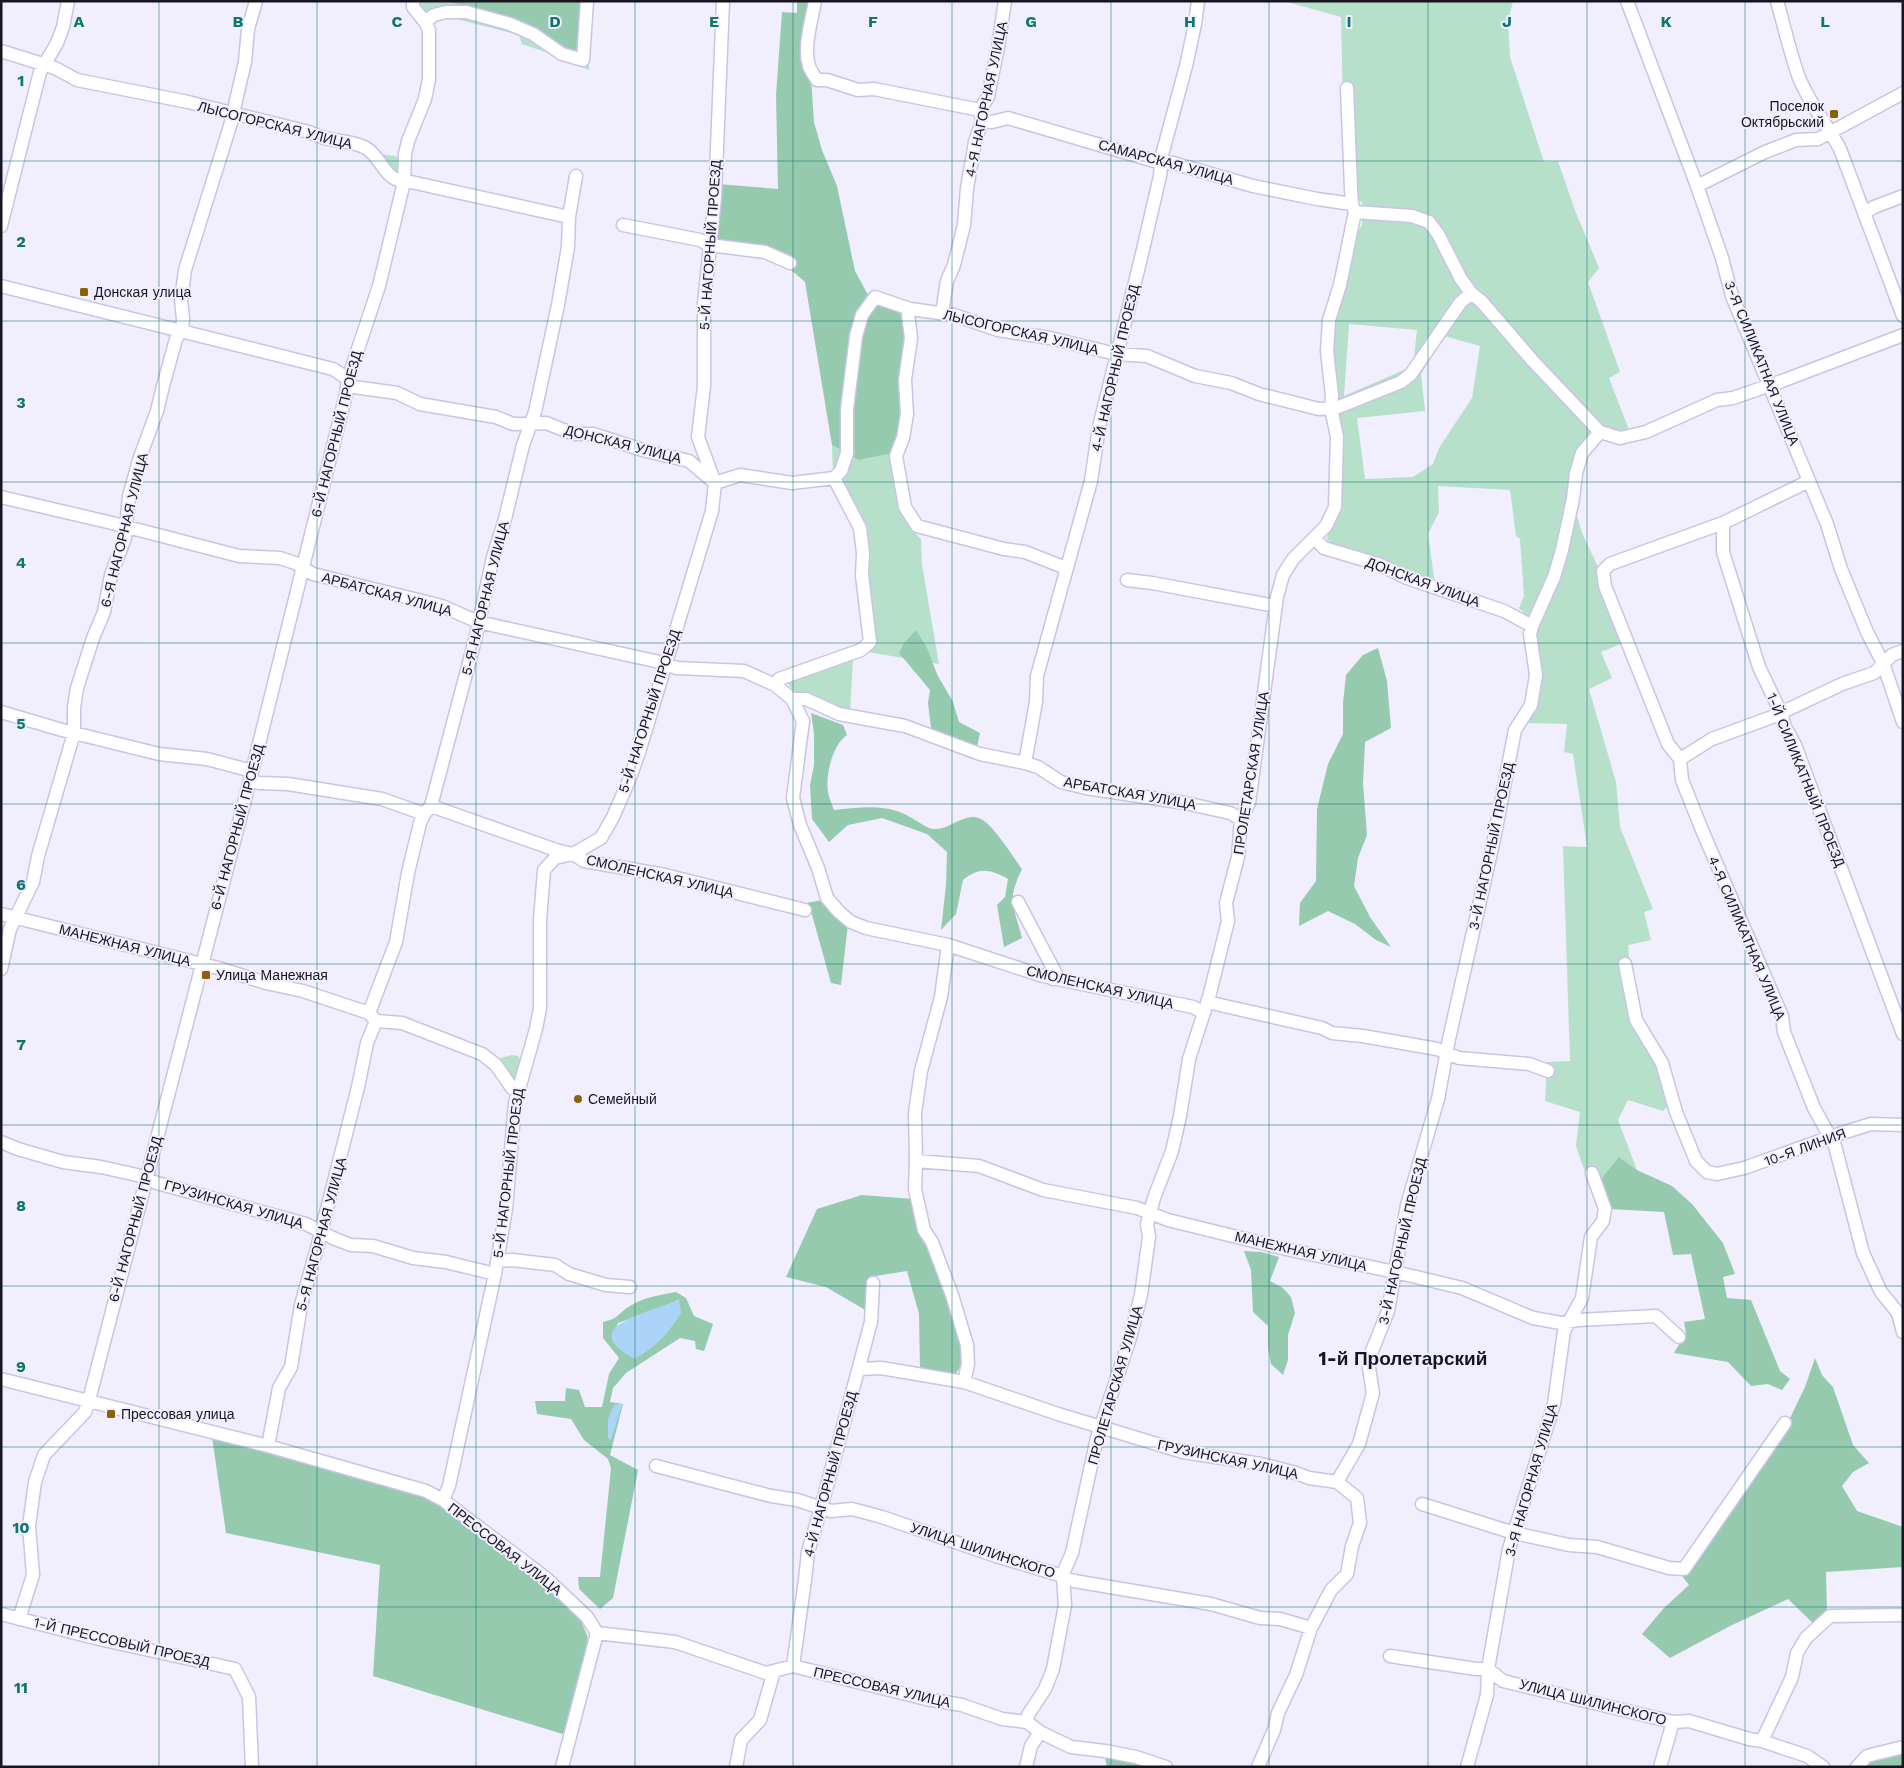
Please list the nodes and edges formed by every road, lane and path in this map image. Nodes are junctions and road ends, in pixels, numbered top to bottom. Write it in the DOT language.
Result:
graph roads {
  1 [pos="68,1"];
  2 [pos="256,1"];
  3 [pos="413,1"];
  4 [pos="587,1"];
  5 [pos="723,1"];
  6 [pos="815,1"];
  7 [pos="1005,1"];
  8 [pos="1198,1"];
  9 [pos="1627,1"];
  10 [pos="1777,1"];
  11 [pos="425,22"];
  12 [pos="1,51"];
  13 [pos="45,64"];
  14 [pos="1348,88"];
  15 [pos="1903,93"];
  16 [pos="233,114"];
  17 [pos="981,116"];
  18 [pos="1831,132"];
  19 [pos="1162,163"];
  20 [pos="576,176"];
  21 [pos="404,182"];
  22 [pos="1697,186"];
  23 [pos="1903,196"];
  24 [pos="1353,208"];
  25 [pos="1864,213"];
  26 [pos="569,217"];
  27 [pos="624,225"];
  28 [pos="1,226"];
  29 [pos="708,245"];
  30 [pos="790,263"];
  31 [pos="1,286"];
  32 [pos="1471,293"];
  33 [pos="910,309"];
  34 [pos="942,313"];
  35 [pos="1903,316"];
  36 [pos="182,330"];
  37 [pos="1903,335"];
  38 [pos="1116,354"];
  39 [pos="347,382"];
  40 [pos="1768,385"];
  41 [pos="1331,408"];
  42 [pos="530,422"];
  43 [pos="1600,432"];
  44 [pos="834,478"];
  45 [pos="1809,481"];
  46 [pos="716,483"];
  47 [pos="1,497"];
  48 [pos="1723,522"];
  49 [pos="127,526"];
  50 [pos="1315,538"];
  51 [pos="304,568"];
  52 [pos="1066,568"];
  53 [pos="1127,580"];
  54 [pos="1276,606"];
  55 [pos="478,622"];
  56 [pos="1532,626"];
  57 [pos="1903,651"];
  58 [pos="666,664"];
  59 [pos="1883,664"];
  60 [pos="775,685"];
  61 [pos="792,699"];
  62 [pos="1,712"];
  63 [pos="1781,713"];
  64 [pos="1903,722"];
  65 [pos="74,733"];
  66 [pos="1680,759"];
  67 [pos="1025,763"];
  68 [pos="251,776"];
  69 [pos="427,810"];
  70 [pos="1241,820"];
  71 [pos="573,854"];
  72 [pos="1018,902"];
  73 [pos="805,910"];
  74 [pos="1,914"];
  75 [pos="15,917"];
  76 [pos="948,945"];
  77 [pos="201,964"];
  78 [pos="1625,964"];
  79 [pos="1,969"];
  80 [pos="1053,979"];
  81 [pos="1206,1008"];
  82 [pos="373,1017"];
  83 [pos="1903,1034"];
  84 [pos="1447,1052"];
  85 [pos="1548,1071"];
  86 [pos="518,1090"];
  87 [pos="1903,1125"];
  88 [pos="1831,1138"];
  89 [pos="1,1142"];
  90 [pos="916,1161"];
  91 [pos="1592,1173"];
  92 [pos="146,1180"];
  93 [pos="1150,1213"];
  94 [pos="321,1231"];
  95 [pos="496,1268"];
  96 [pos="1395,1272"];
  97 [pos="873,1284"];
  98 [pos="630,1287"];
  99 [pos="1568,1323"];
  100 [pos="1903,1332"];
  101 [pos="1679,1337"];
  102 [pos="859,1369"];
  103 [pos="1,1379"];
  104 [pos="964,1382"];
  105 [pos="89,1400"];
  106 [pos="1785,1424"];
  107 [pos="1100,1427"];
  108 [pos="268,1446"];
  109 [pos="656,1466"];
  110 [pos="1337,1482"];
  111 [pos="442,1500"];
  112 [pos="1422,1504"];
  113 [pos="822,1508"];
  114 [pos="1514,1533"];
  115 [pos="1063,1577"];
  116 [pos="1,1614"];
  117 [pos="1903,1615"];
  118 [pos="19,1619"];
  119 [pos="1311,1628"];
  120 [pos="597,1633"];
  121 [pos="1390,1656"];
  122 [pos="793,1666"];
  123 [pos="1488,1669"];
  124 [pos="774,1671"];
  125 [pos="1027,1722"];
  126 [pos="1673,1722"];
  127 [pos="1040,1732"];
  128 [pos="1762,1741"];
  129 [pos="1903,1747"];
  130 [pos="252,1767"];
  131 [pos="562,1767"];
  132 [pos="736,1767"];
  133 [pos="1026,1767"];
  134 [pos="1166,1767"];
  135 [pos="1258,1767"];
  136 [pos="1467,1767"];
  137 [pos="1660,1767"];
  138 [pos="1823,1767"];
  139 [pos="1857,1767"];
  1 -- 13 [label="street"];
  2 -- 16 [label="street, 6-Я НАГОРНАЯ УЛИЦА"];
  3 -- 11 [label="street"];
  4 -- 11 [label="street"];
  5 -- 29 [label="street, 5-Й НАГОРНЫЙ ПРОЕЗД"];
  6 -- 17 [label="street, САМАРСКАЯ УЛИЦА"];
  7 -- 17 [label="street, 4-Я НАГОРНАЯ УЛИЦА"];
  8 -- 19 [label="street, 4-Й НАГОРНЫЙ ПРОЕЗД"];
  9 -- 22 [label="street, 3-Я СИЛИКАТНАЯ УЛИЦА"];
  10 -- 18 [label="street"];
  11 -- 21 [label="street, 6-Й НАГОРНЫЙ ПРОЕЗД"];
  12 -- 13 [label="street, ЛЫСОГОРСКАЯ УЛИЦА"];
  13 -- 16 [label="street, ЛЫСОГОРСКАЯ УЛИЦА"];
  13 -- 28 [label="street"];
  14 -- 24 [label="street, ПРОЛЕТАРСКАЯ УЛИЦА"];
  15 -- 18 [label="street"];
  16 -- 21 [label="street, ЛЫСОГОРСКАЯ УЛИЦА"];
  16 -- 36 [label="street, 6-Я НАГОРНАЯ УЛИЦА"];
  17 -- 19 [label="street, САМАРСКАЯ УЛИЦА"];
  17 -- 34 [label="street, 4-Я НАГОРНАЯ УЛИЦА"];
  18 -- 22 [label="street"];
  18 -- 25 [label="street"];
  19 -- 24 [label="street, САМАРСКАЯ УЛИЦА"];
  19 -- 38 [label="street, 4-Й НАГОРНЫЙ ПРОЕЗД"];
  20 -- 26 [label="street, 5-Я НАГОРНАЯ УЛИЦА"];
  21 -- 26 [label="street, ЛЫСОГОРСКАЯ УЛИЦА"];
  21 -- 39 [label="street, 6-Й НАГОРНЫЙ ПРОЕЗД"];
  22 -- 40 [label="street, 3-Я СИЛИКАТНАЯ УЛИЦА"];
  23 -- 25 [label="street"];
  24 -- 32 [label="street, САМАРСКАЯ УЛИЦА"];
  24 -- 41 [label="street, ПРОЛЕТАРСКАЯ УЛИЦА"];
  25 -- 35 [label="street"];
  26 -- 42 [label="street, 5-Я НАГОРНАЯ УЛИЦА"];
  27 -- 29 [label="street"];
  29 -- 30 [label="street"];
  29 -- 46 [label="street, 5-Й НАГОРНЫЙ ПРОЕЗД"];
  31 -- 36 [label="street, ДОНСКАЯ УЛИЦА"];
  32 -- 41 [label="street, ЛЫСОГОРСКАЯ УЛИЦА"];
  32 -- 43 [label="street"];
  33 -- 34 [label="street, ЛЫСОГОРСКАЯ УЛИЦА"];
  33 -- 44 [label="street, ЛЫСОГОРСКАЯ УЛИЦА"];
  33 -- 52 [label="street"];
  34 -- 38 [label="street, ЛЫСОГОРСКАЯ УЛИЦА"];
  36 -- 39 [label="street, ДОНСКАЯ УЛИЦА"];
  36 -- 49 [label="street, 6-Я НАГОРНАЯ УЛИЦА"];
  37 -- 40 [label="street"];
  38 -- 41 [label="street, ЛЫСОГОРСКАЯ УЛИЦА"];
  38 -- 52 [label="street, 4-Й НАГОРНЫЙ ПРОЕЗД"];
  39 -- 42 [label="street, ДОНСКАЯ УЛИЦА"];
  39 -- 51 [label="street, 6-Й НАГОРНЫЙ ПРОЕЗД"];
  40 -- 43 [label="street"];
  40 -- 45 [label="street, 3-Я СИЛИКАТНАЯ УЛИЦА"];
  41 -- 50 [label="street, ПРОЛЕТАРСКАЯ УЛИЦА"];
  42 -- 46 [label="street, ДОНСКАЯ УЛИЦА"];
  42 -- 55 [label="street, 5-Я НАГОРНАЯ УЛИЦА"];
  43 -- 56 [label="street"];
  44 -- 46 [label="street"];
  44 -- 60 [label="street"];
  45 -- 48 [label="street"];
  45 -- 59 [label="street, 3-Я СИЛИКАТНАЯ УЛИЦА"];
  46 -- 58 [label="street, 5-Й НАГОРНЫЙ ПРОЕЗД"];
  47 -- 49 [label="street, АРБАТСКАЯ УЛИЦА"];
  48 -- 63 [label="street, 1-Й СИЛИКАТНЫЙ ПРОЕЗД"];
  48 -- 66 [label="street, 4-Я СИЛИКАТНАЯ УЛИЦА"];
  49 -- 51 [label="street, АРБАТСКАЯ УЛИЦА"];
  49 -- 65 [label="street, 6-Я НАГОРНАЯ УЛИЦА"];
  50 -- 54 [label="street, ПРОЛЕТАРСКАЯ УЛИЦА"];
  50 -- 56 [label="street, ДОНСКАЯ УЛИЦА"];
  51 -- 55 [label="street, АРБАТСКАЯ УЛИЦА"];
  51 -- 68 [label="street, 6-Й НАГОРНЫЙ ПРОЕЗД"];
  52 -- 67 [label="street, 4-Й НАГОРНЫЙ ПРОЕЗД"];
  53 -- 54 [label="street"];
  54 -- 70 [label="street, ПРОЛЕТАРСКАЯ УЛИЦА"];
  55 -- 58 [label="street, АРБАТСКАЯ УЛИЦА"];
  55 -- 69 [label="street, 5-Я НАГОРНАЯ УЛИЦА"];
  56 -- 84 [label="street, 3-Й НАГОРНЫЙ ПРОЕЗД"];
  57 -- 59 [label="street"];
  58 -- 60 [label="street, АРБАТСКАЯ УЛИЦА"];
  58 -- 71 [label="street, 5-Й НАГОРНЫЙ ПРОЕЗД"];
  59 -- 63 [label="street"];
  59 -- 64 [label="street, 3-Я СИЛИКАТНАЯ УЛИЦА"];
  60 -- 61 [label="street"];
  61 -- 67 [label="street, АРБАТСКАЯ УЛИЦА"];
  61 -- 76 [label="street, СМОЛЕНСКАЯ УЛИЦА"];
  62 -- 65 [label="street, СМОЛЕНСКАЯ УЛИЦА"];
  63 -- 66 [label="street"];
  63 -- 83 [label="street, 1-Й СИЛИКАТНЫЙ ПРОЕЗД"];
  65 -- 68 [label="street, СМОЛЕНСКАЯ УЛИЦА"];
  65 -- 75 [label="street, 6-Я НАГОРНАЯ УЛИЦА"];
  66 -- 88 [label="street, 4-Я СИЛИКАТНАЯ УЛИЦА"];
  67 -- 70 [label="street, АРБАТСКАЯ УЛИЦА"];
  68 -- 69 [label="street, СМОЛЕНСКАЯ УЛИЦА"];
  68 -- 77 [label="street, 6-Й НАГОРНЫЙ ПРОЕЗД"];
  69 -- 71 [label="street, СМОЛЕНСКАЯ УЛИЦА"];
  69 -- 82 [label="street, 5-Я НАГОРНАЯ УЛИЦА"];
  70 -- 81 [label="street, ПРОЛЕТАРСКАЯ УЛИЦА"];
  71 -- 73 [label="street, СМОЛЕНСКАЯ УЛИЦА"];
  71 -- 86 [label="street, 5-Й НАГОРНЫЙ ПРОЕЗД"];
  72 -- 80 [label="street"];
  74 -- 75 [label="street, МАНЕЖНАЯ УЛИЦА"];
  75 -- 77 [label="street, МАНЕЖНАЯ УЛИЦА"];
  75 -- 79 [label="street, 6-Я НАГОРНАЯ УЛИЦА"];
  76 -- 80 [label="street, СМОЛЕНСКАЯ УЛИЦА"];
  76 -- 90 [label="street"];
  77 -- 82 [label="street, МАНЕЖНАЯ УЛИЦА"];
  77 -- 92 [label="street, 6-Й НАГОРНЫЙ ПРОЕЗД"];
  78 -- 88 [label="street, 10-Я ЛИНИЯ"];
  80 -- 81 [label="street, СМОЛЕНСКАЯ УЛИЦА"];
  81 -- 84 [label="street, СМОЛЕНСКАЯ УЛИЦА"];
  81 -- 93 [label="street, ПРОЛЕТАРСКАЯ УЛИЦА"];
  82 -- 86 [label="street, МАНЕЖНАЯ УЛИЦА"];
  82 -- 94 [label="street, 5-Я НАГОРНАЯ УЛИЦА"];
  84 -- 85 [label="street, СМОЛЕНСКАЯ УЛИЦА"];
  84 -- 96 [label="street, 3-Й НАГОРНЫЙ ПРОЕЗД"];
  86 -- 95 [label="street, 5-Й НАГОРНЫЙ ПРОЕЗД"];
  87 -- 88 [label="street, 10-Я ЛИНИЯ"];
  88 -- 100 [label="street, 4-Я СИЛИКАТНАЯ УЛИЦА"];
  89 -- 92 [label="street, ГРУЗИНСКАЯ УЛИЦА"];
  90 -- 93 [label="street, МАНЕЖНАЯ УЛИЦА"];
  90 -- 104 [label="street"];
  91 -- 99 [label="street, 3-Я НАГОРНАЯ УЛИЦА"];
  92 -- 94 [label="street, ГРУЗИНСКАЯ УЛИЦА"];
  92 -- 105 [label="street, 6-Й НАГОРНЫЙ ПРОЕЗД"];
  93 -- 96 [label="street, МАНЕЖНАЯ УЛИЦА"];
  93 -- 107 [label="street, ПРОЛЕТАРСКАЯ УЛИЦА"];
  94 -- 95 [label="street, ГРУЗИНСКАЯ УЛИЦА"];
  94 -- 108 [label="street, 5-Я НАГОРНАЯ УЛИЦА"];
  95 -- 98 [label="street, ГРУЗИНСКАЯ УЛИЦА"];
  95 -- 111 [label="street, 5-Й НАГОРНЫЙ ПРОЕЗД"];
  96 -- 99 [label="street, МАНЕЖНАЯ УЛИЦА"];
  96 -- 110 [label="street, 3-Й НАГОРНЫЙ ПРОЕЗД"];
  97 -- 102 [label="street, 4-Й НАГОРНЫЙ ПРОЕЗД"];
  99 -- 101 [label="street, МАНЕЖНАЯ УЛИЦА"];
  99 -- 114 [label="street, 3-Я НАГОРНАЯ УЛИЦА"];
  102 -- 104 [label="street, ГРУЗИНСКАЯ УЛИЦА"];
  102 -- 113 [label="street, 4-Й НАГОРНЫЙ ПРОЕЗД"];
  103 -- 105 [label="street, ПРЕССОВАЯ УЛИЦА"];
  104 -- 107 [label="street, ГРУЗИНСКАЯ УЛИЦА"];
  105 -- 108 [label="street, ПРЕССОВАЯ УЛИЦА"];
  105 -- 118 [label="street, 6-Й НАГОРНЫЙ ПРОЕЗД"];
  106 -- 114 [label="street"];
  107 -- 110 [label="street, ГРУЗИНСКАЯ УЛИЦА"];
  107 -- 115 [label="street, ПРОЛЕТАРСКАЯ УЛИЦА"];
  108 -- 111 [label="street, ПРЕССОВАЯ УЛИЦА"];
  109 -- 113 [label="street, УЛИЦА ШИЛИНСКОГО"];
  110 -- 119 [label="street"];
  111 -- 120 [label="street, ПРЕССОВАЯ УЛИЦА"];
  112 -- 114 [label="street"];
  113 -- 115 [label="street, УЛИЦА ШИЛИНСКОГО"];
  113 -- 122 [label="street, 4-Й НАГОРНЫЙ ПРОЕЗД"];
  114 -- 123 [label="street, 3-Я НАГОРНАЯ УЛИЦА"];
  115 -- 119 [label="street, УЛИЦА ШИЛИНСКОГО"];
  115 -- 125 [label="street, ПРОЛЕТАРСКАЯ УЛИЦА"];
  116 -- 118 [label="street, 1-Й ПРЕССОВЫЙ ПРОЕЗД"];
  117 -- 128 [label="street"];
  118 -- 130 [label="street, 1-Й ПРЕССОВЫЙ ПРОЕЗД"];
  119 -- 135 [label="street"];
  120 -- 124 [label="street, ПРЕССОВАЯ УЛИЦА"];
  120 -- 131 [label="street"];
  121 -- 123 [label="street, УЛИЦА ШИЛИНСКОГО"];
  122 -- 124 [label="street, ПРЕССОВАЯ УЛИЦА"];
  122 -- 125 [label="street, ПРЕССОВАЯ УЛИЦА"];
  123 -- 126 [label="street, УЛИЦА ШИЛИНСКОГО"];
  123 -- 136 [label="street, 3-Я НАГОРНАЯ УЛИЦА"];
  124 -- 132 [label="street"];
  125 -- 127 [label="street, ПРЕССОВАЯ УЛИЦА"];
  126 -- 128 [label="street, УЛИЦА ШИЛИНСКОГО"];
  126 -- 137 [label="street"];
  127 -- 133 [label="street"];
  127 -- 134 [label="street, ПРЕССОВАЯ УЛИЦА"];
  128 -- 138 [label="street, УЛИЦА ШИЛИНСКОГО"];
  129 -- 139 [label="street"];
}
